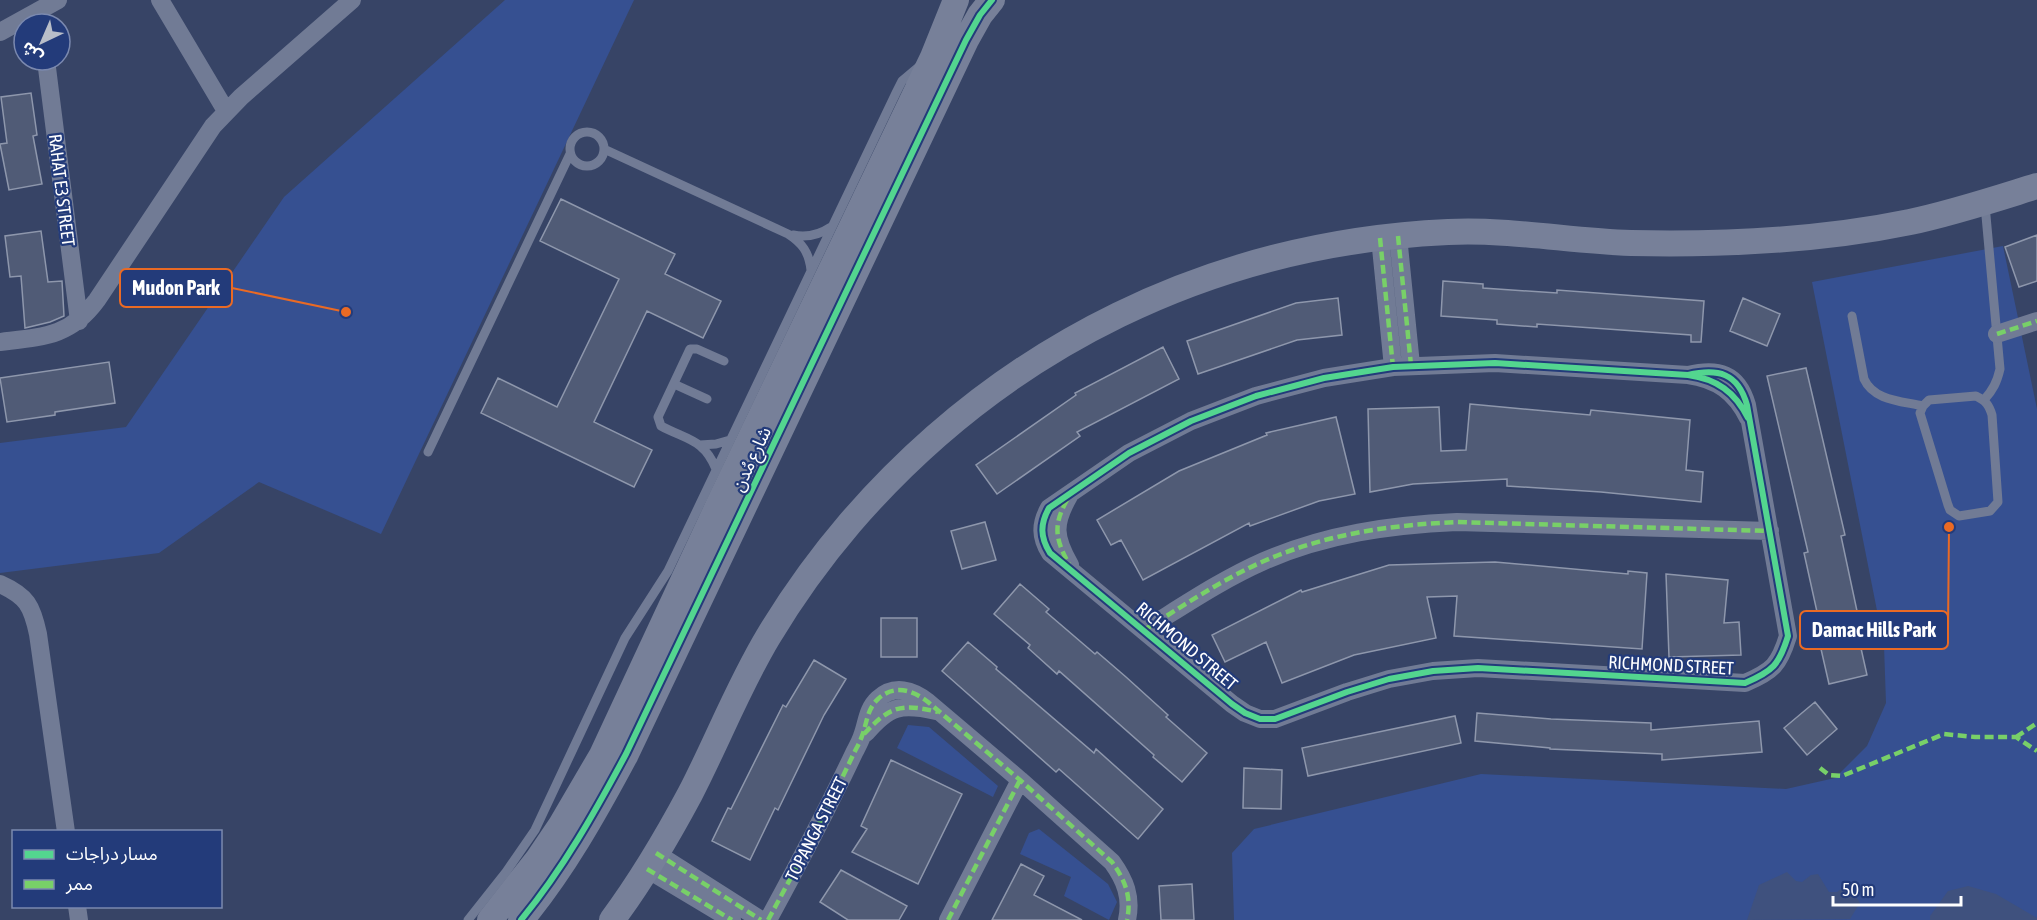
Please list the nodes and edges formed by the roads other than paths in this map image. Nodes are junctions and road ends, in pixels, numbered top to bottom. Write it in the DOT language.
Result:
graph roads {
  1 [pos="58,0"];
  2 [pos="160,0"];
  3 [pos="352,0"];
  4 [pos="956,0"];
  5 [pos="992,0"];
  6 [pos="46,12"];
  7 [pos="933,57"];
  8 [pos="47,72"];
  9 [pos="226,111"];
  10 [pos="604,149"];
  11 [pos="570,153"];
  12 [pos="2037,186"];
  13 [pos="1984,202"];
  14 [pos="832,226"];
  15 [pos="788,234"];
  16 [pos="1389,237"];
  17 [pos="812,270"];
  18 [pos="1852,316"];
  19 [pos="79,321"];
  20 [pos="2037,321"];
  21 [pos="1997,334"];
  22 [pos="0,342"];
  23 [pos="724,360"];
  24 [pos="1411,365"];
  25 [pos="1393,367"];
  26 [pos="674,384"];
  27 [pos="707,399"];
  28 [pos="1984,400"];
  29 [pos="1923,406"];
  30 [pos="730,440"];
  31 [pos="700,445"];
  32 [pos="428,452"];
  33 [pos="716,469"];
  34 [pos="1770,531"];
  35 [pos="0,584"];
  36 [pos="1144,630"];
  37 [pos="1020,780"];
  38 [pos="66,830"];
  39 [pos="652,861"];
  40 [pos="468,920"];
  41 [pos="490,920"];
  42 [pos="521,920"];
  43 [pos="612,920"];
  44 [pos="732,920"];
  45 [pos="761,920"];
  46 [pos="768,920"];
  47 [pos="948,920"];
  48 [pos="1127,920"];
  1 -- 6 [label="street"];
  2 -- 9 [label="street"];
  3 -- 9 [label="street"];
  4 -- 7 [label="street, شارع مُدن"];
  5 -- 42 [label="street, شارع مُدن"];
  7 -- 14 [label="lane"];
  7 -- 41 [label="street, شارع مُدن"];
  8 -- 19 [label="street, RAHAT E3 STREET"];
  9 -- 19 [label="street"];
  10 -- 11 [label="lane"];
  10 -- 11 [label="lane"];
  10 -- 15 [label="lane"];
  11 -- 32 [label="lane"];
  12 -- 13 [label="street"];
  13 -- 16 [label="street"];
  13 -- 21 [label="lane"];
  14 -- 15 [label="lane"];
  14 -- 17 [label="lane"];
  15 -- 17 [label="lane"];
  16 -- 24 [label="street"];
  16 -- 25 [label="street"];
  16 -- 39 [label="street"];
  17 -- 30 [label="lane"];
  18 -- 29 [label="lane"];
  19 -- 22 [label="street"];
  20 -- 21 [label="street"];
  21 -- 28 [label="lane"];
  23 -- 26 [label="lane"];
  24 -- 25 [label="street, RICHMOND STREET"];
  24 -- 34 [label="street, RICHMOND STREET"];
  25 -- 36 [label="street, RICHMOND STREET"];
  26 -- 27 [label="lane"];
  26 -- 31 [label="lane"];
  28 -- 29 [label="lane"];
  28 -- 29 [label="lane"];
  30 -- 31 [label="lane"];
  30 -- 33 [label="lane"];
  31 -- 33 [label="lane"];
  33 -- 40 [label="lane"];
  34 -- 36 [label="street, RICHMOND STREET"];
  34 -- 36 [label="street, RICHMOND STREET"];
  35 -- 38 [label="street"];
  37 -- 46 [label="street, TOPANGA STREET"];
  37 -- 47 [label="street"];
  37 -- 48 [label="street, TOPANGA STREET"];
  39 -- 43 [label="street"];
  39 -- 44 [label="street"];
  39 -- 45 [label="street"];
}
